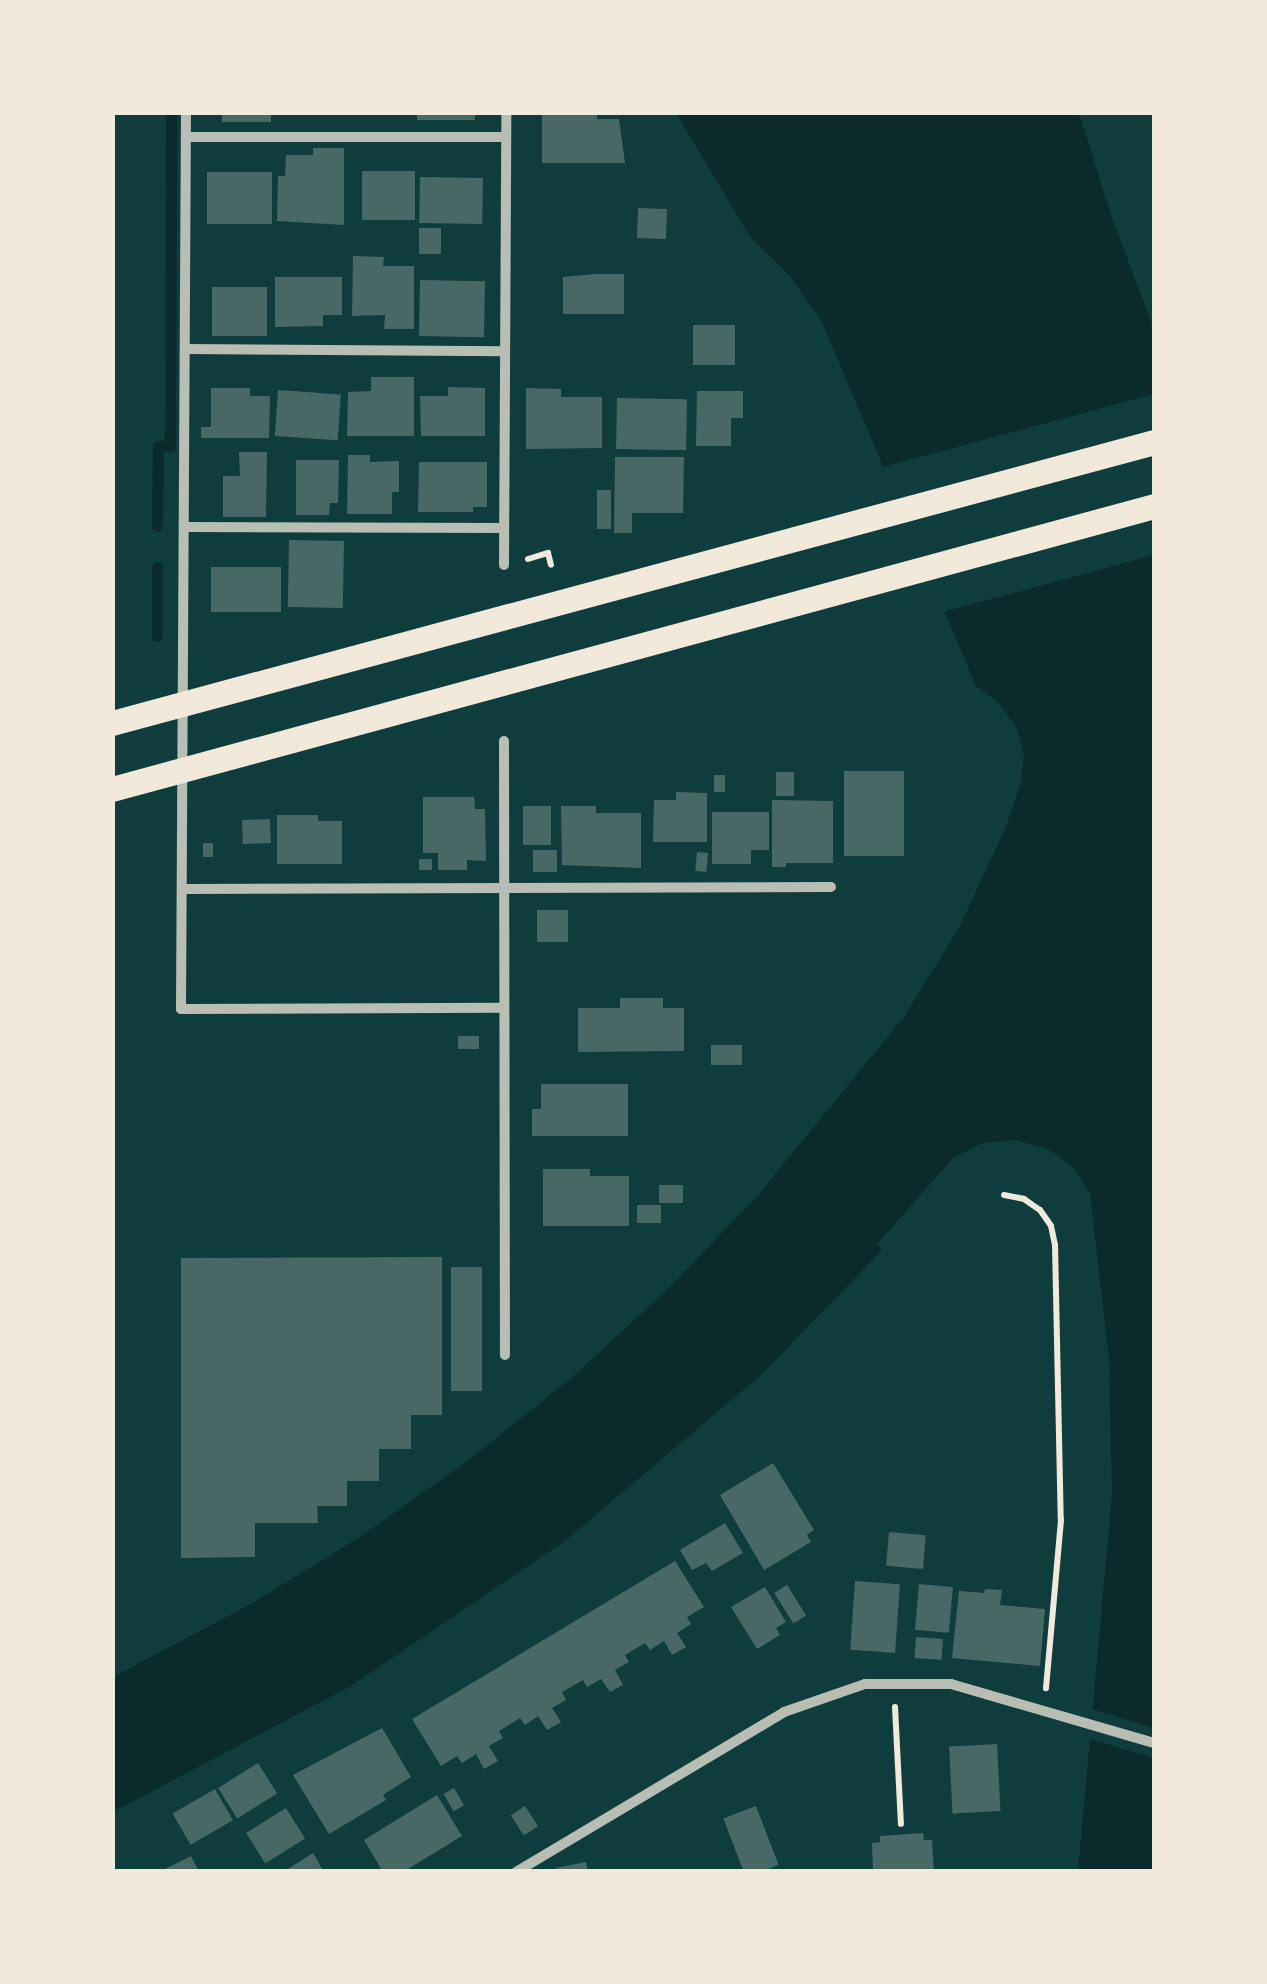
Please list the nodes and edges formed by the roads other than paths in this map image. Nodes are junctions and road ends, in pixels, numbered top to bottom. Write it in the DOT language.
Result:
graph roads {
  1 [pos="186,112"];
  2 [pos="506,112"];
  3 [pos="186,137"];
  4 [pos="506,138"];
  5 [pos="184,350"];
  6 [pos="504,351"];
  7 [pos="1154,442"];
  8 [pos="1154,506"];
  9 [pos="184,527"];
  10 [pos="504,528"];
  11 [pos="504,566"];
  12 [pos="182,704"];
  13 [pos="112,723"];
  14 [pos="504,741"];
  15 [pos="182,770"];
  16 [pos="112,789"];
  17 [pos="831,887"];
  18 [pos="504,888"];
  19 [pos="182,889"];
  20 [pos="504,1008"];
  21 [pos="505,1356"];
  22 [pos="1154,1743"];
  23 [pos="516,1872"];
  1 -- 3 [label="street"];
  2 -- 4 [label="street"];
  3 -- 4 [label="street"];
  3 -- 5 [label="street"];
  4 -- 6 [label="street"];
  5 -- 6 [label="street"];
  5 -- 9 [label="street"];
  6 -- 10 [label="street"];
  7 -- 12 [label="main road"];
  8 -- 15 [label="main road"];
  9 -- 10 [label="street"];
  9 -- 12 [label="street"];
  10 -- 11 [label="street"];
  12 -- 13 [label="main road"];
  12 -- 15 [label="street"];
  14 -- 18 [label="street"];
  15 -- 16 [label="main road"];
  15 -- 19 [label="street"];
  17 -- 18 [label="street"];
  18 -- 19 [label="street"];
  18 -- 20 [label="street"];
  19 -- 20 [label="street"];
  20 -- 21 [label="street"];
  22 -- 23 [label="street"];
}
